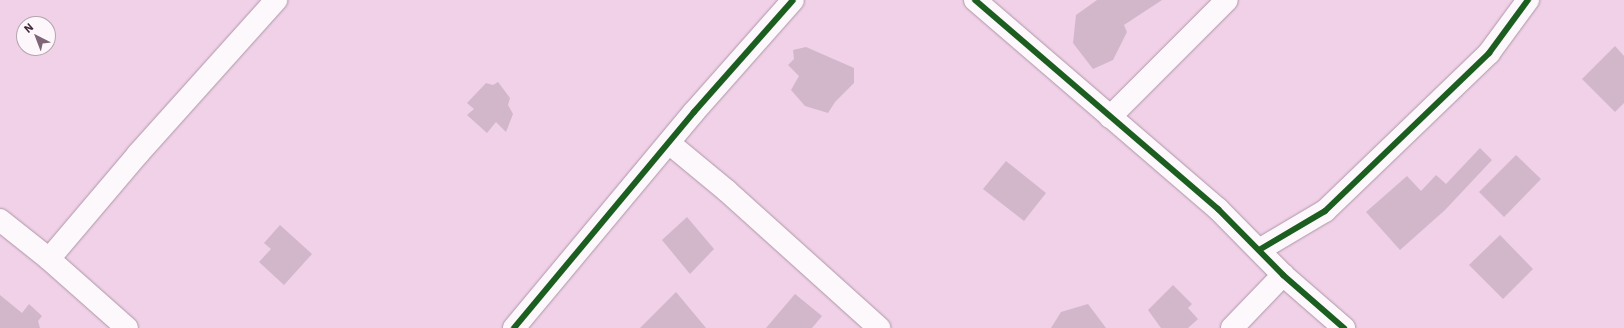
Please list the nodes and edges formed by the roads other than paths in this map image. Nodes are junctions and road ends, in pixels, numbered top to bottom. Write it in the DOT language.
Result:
graph roads {
  1 [pos="276,0"];
  2 [pos="793,0"];
  3 [pos="975,0"];
  4 [pos="1227,0"];
  5 [pos="1528,0"];
  6 [pos="1110,116"];
  7 [pos="669,144"];
  8 [pos="0,220"];
  9 [pos="1258,250"];
  10 [pos="49,259"];
  11 [pos="1283,275"];
  12 [pos="876,327"];
  13 [pos="127,328"];
  14 [pos="514,328"];
  15 [pos="1232,328"];
  16 [pos="1344,328"];
  1 -- 10 [label="street"];
  2 -- 7 [label="street"];
  3 -- 6 [label="street"];
  4 -- 6 [label="street"];
  5 -- 9 [label="street"];
  6 -- 9 [label="street"];
  7 -- 12 [label="street"];
  7 -- 14 [label="street"];
  8 -- 10 [label="street"];
  9 -- 11 [label="street"];
  10 -- 13 [label="street"];
  11 -- 15 [label="street"];
  11 -- 16 [label="street"];
}
